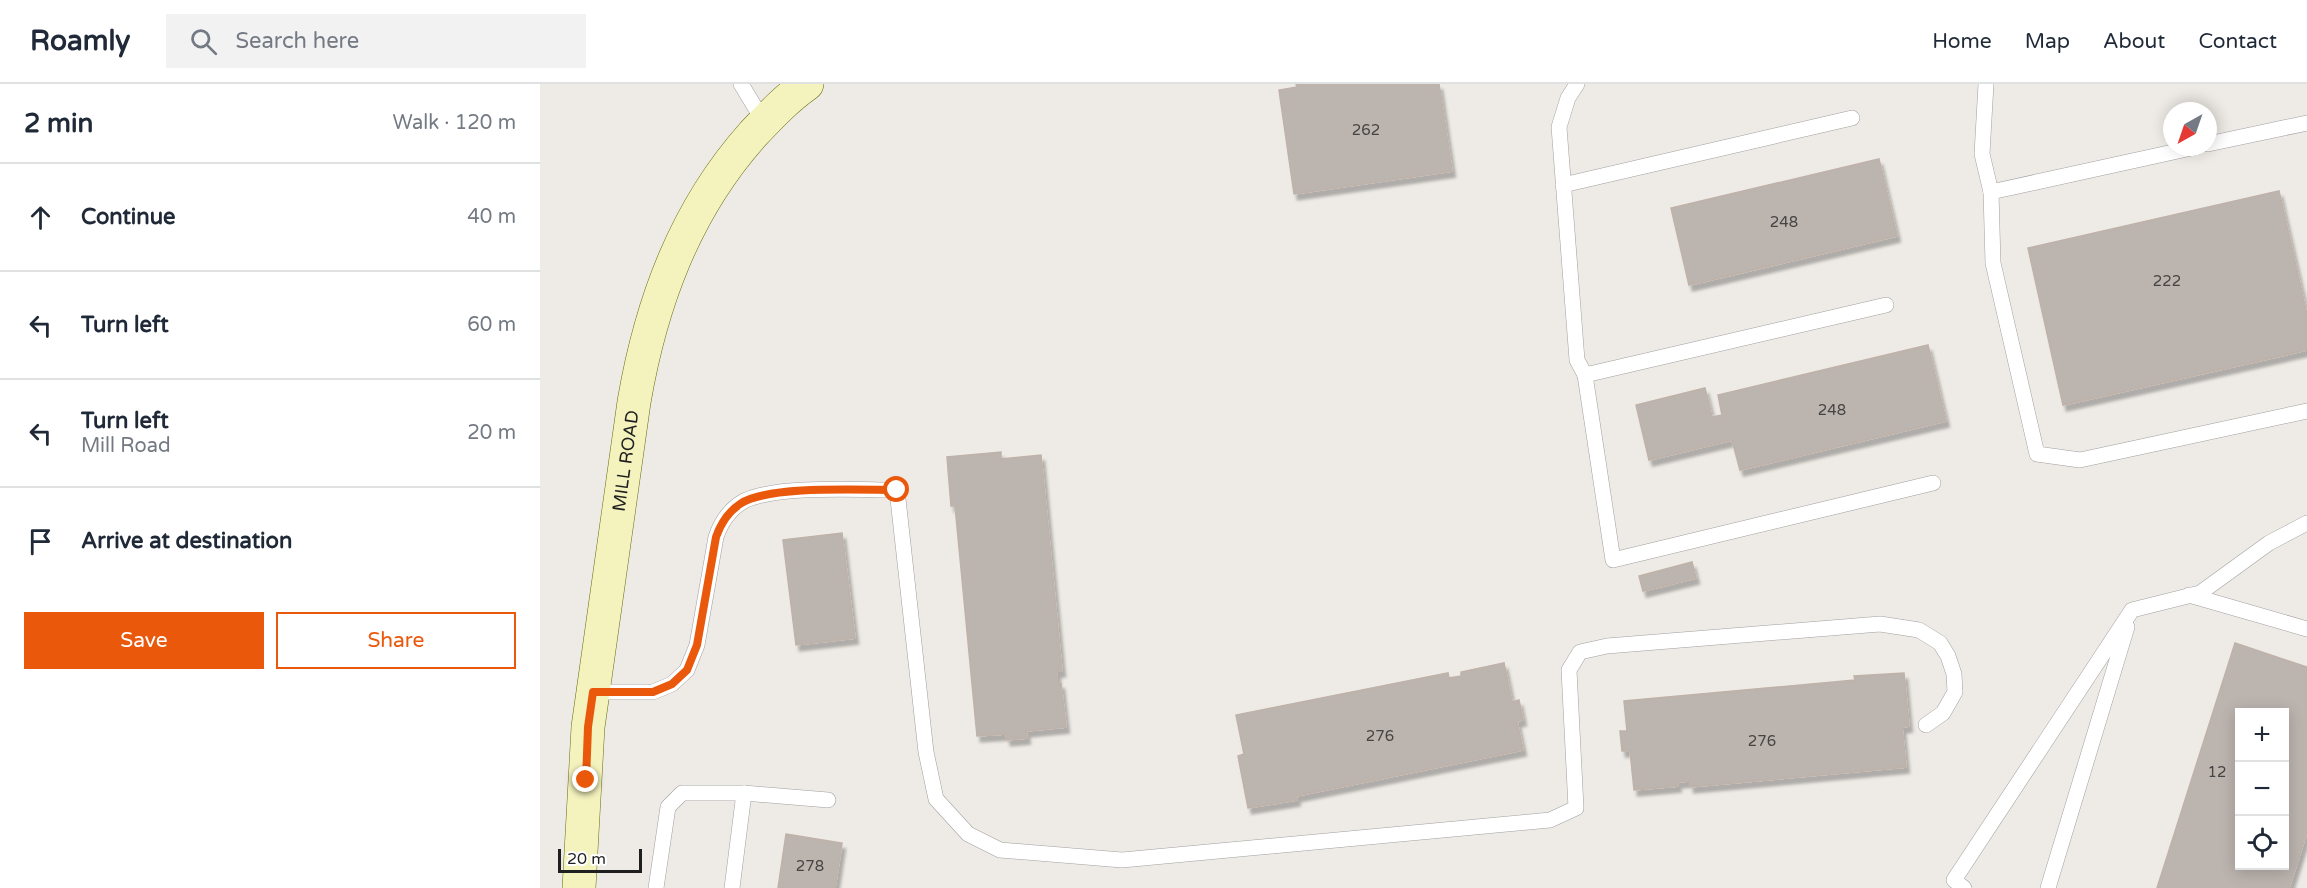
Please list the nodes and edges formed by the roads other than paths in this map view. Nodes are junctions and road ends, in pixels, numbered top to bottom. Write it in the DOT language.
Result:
graph roads {
  1 [pos="741,84"];
  2 [pos="1576,84"];
  3 [pos="1986,84"];
  4 [pos="802,85"];
  5 [pos="1852,118"];
  6 [pos="764,122"];
  7 [pos="2307,123"];
  8 [pos="2217,142"];
  9 [pos="2163,154"];
  10 [pos="1563,185"];
  11 [pos="1991,192"];
  12 [pos="1886,305"];
  13 [pos="1585,375"];
  14 [pos="2307,411"];
  15 [pos="1933,483"];
  16 [pos="2307,523"];
  17 [pos="2189,595"];
  18 [pos="2132,610"];
  19 [pos="2307,629"];
  20 [pos="593,692"];
  21 [pos="1926,725"];
  22 [pos="744,793"];
  23 [pos="828,800"];
  24 [pos="579,888"];
  25 [pos="656,888"];
  26 [pos="732,888"];
  27 [pos="1964,888"];
  28 [pos="2048,888"];
  1 -- 6 [label="lane"];
  2 -- 10 [label="lane"];
  3 -- 11 [label="lane"];
  4 -- 6 [label="main road, MILL ROAD"];
  5 -- 10 [label="lane"];
  6 -- 20 [label="main road, MILL ROAD"];
  7 -- 8 [label="lane"];
  9 -- 11 [label="lane"];
  10 -- 13 [label="lane"];
  11 -- 14 [label="lane"];
  12 -- 13 [label="lane"];
  13 -- 15 [label="lane"];
  16 -- 17 [label="lane"];
  17 -- 18 [label="lane"];
  17 -- 19 [label="lane"];
  18 -- 27 [label="lane"];
  18 -- 28 [label="lane"];
  20 -- 21 [label="lane"];
  20 -- 24 [label="main road, MILL ROAD"];
  22 -- 23 [label="lane"];
  22 -- 25 [label="lane"];
  22 -- 26 [label="lane"];
}
